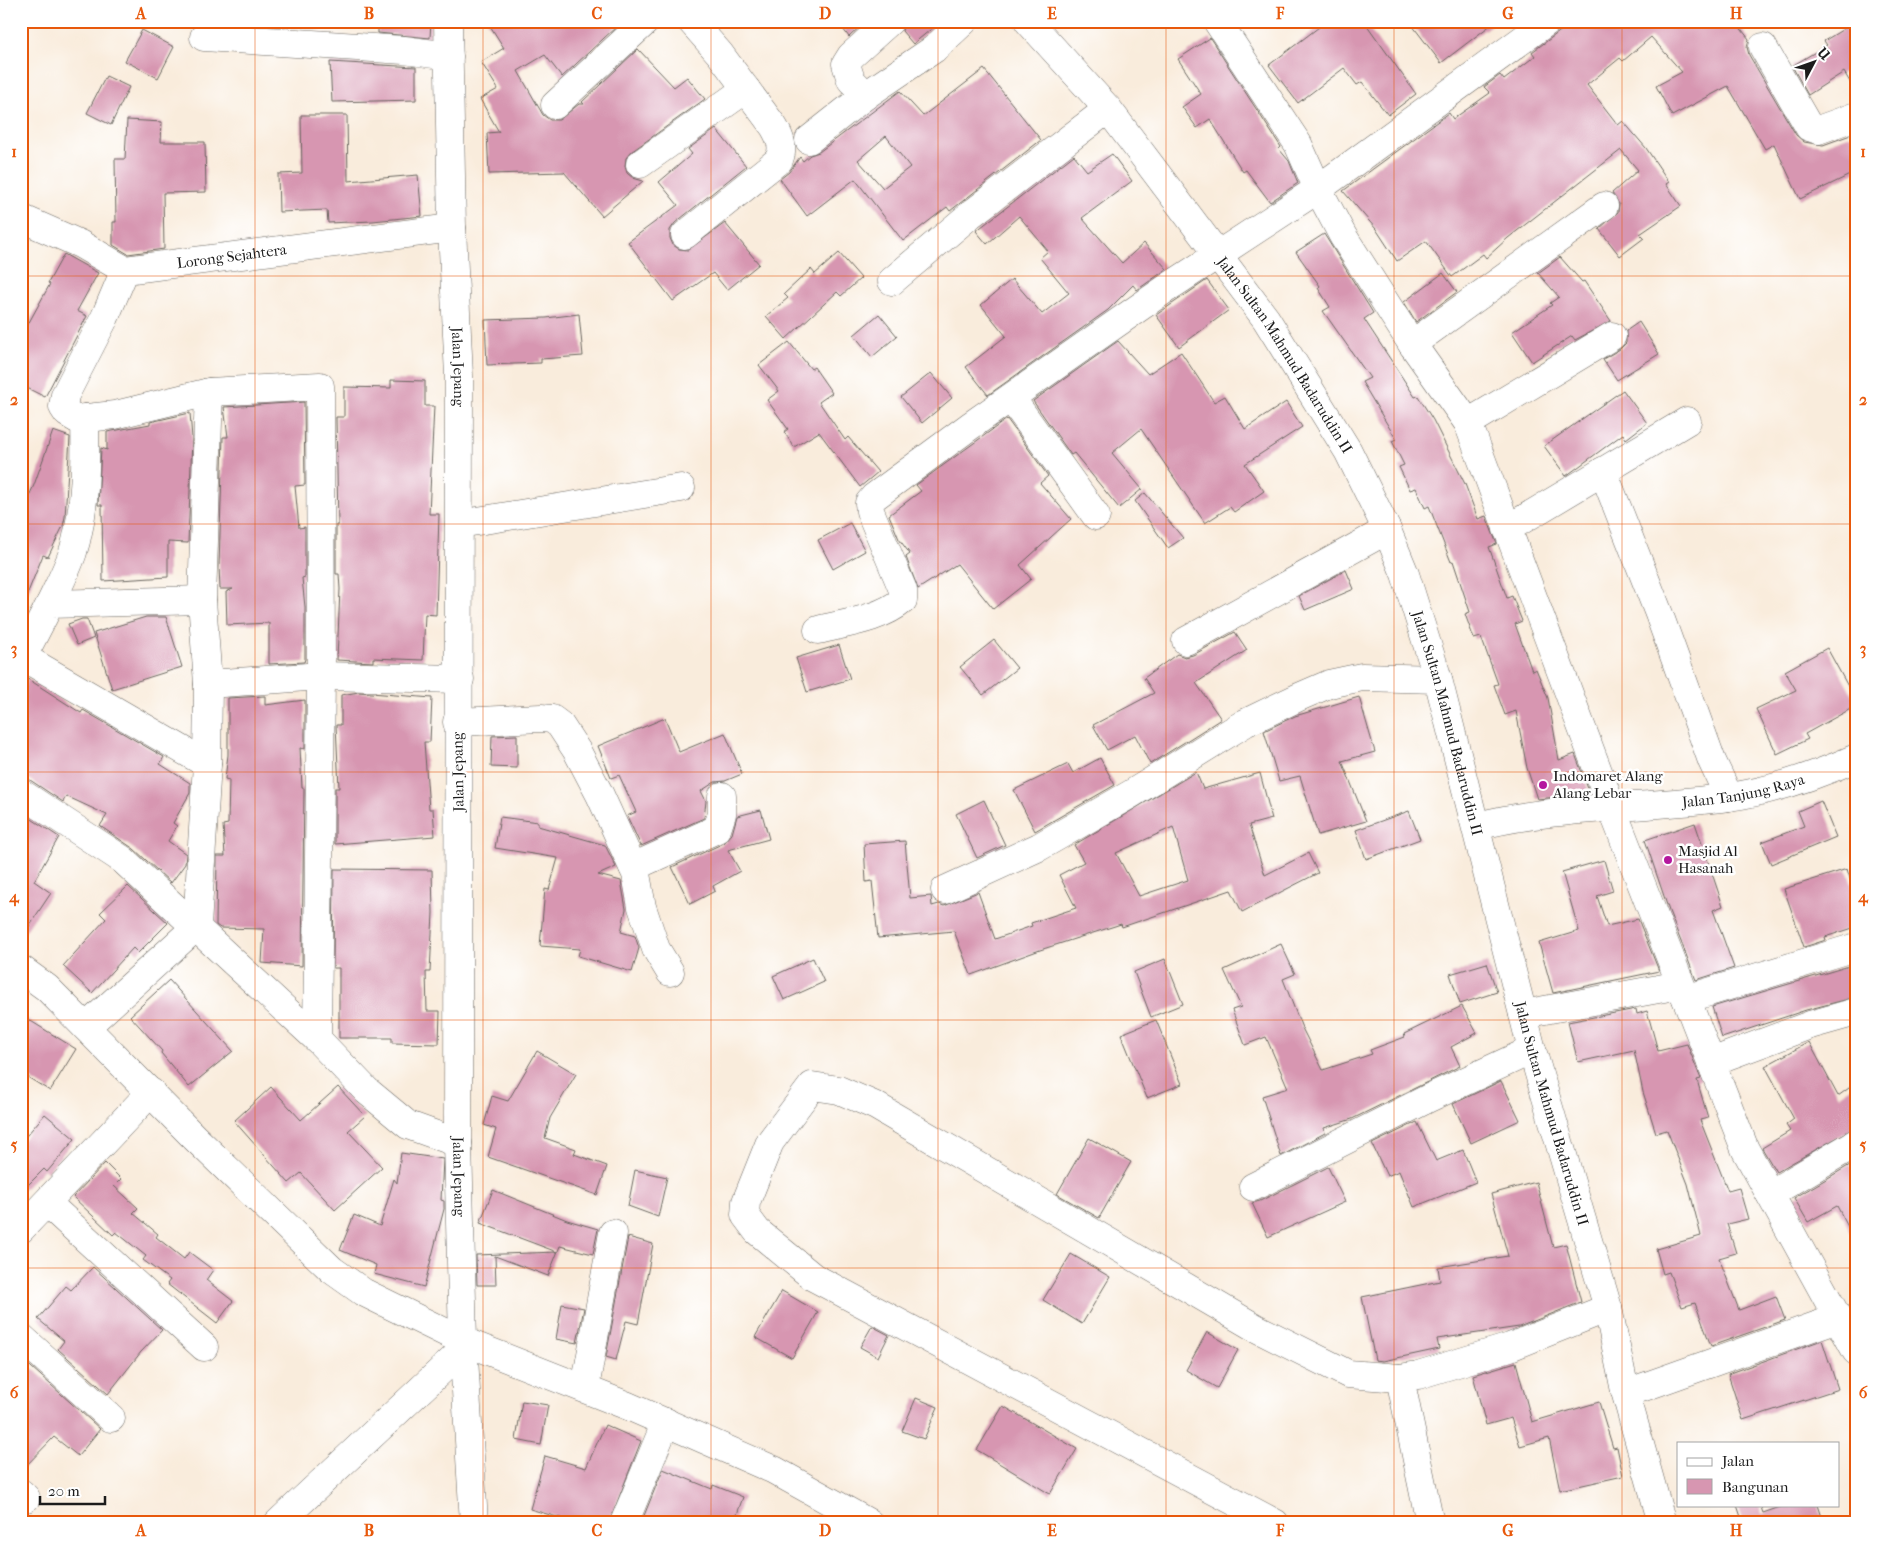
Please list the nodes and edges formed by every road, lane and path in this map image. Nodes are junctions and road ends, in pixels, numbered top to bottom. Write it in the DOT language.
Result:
graph roads {
  1 [pos="448,21"];
  2 [pos="646,21"];
  3 [pos="691,21"];
  4 [pos="890,21"];
  5 [pos="964,21"];
  6 [pos="1028,21"];
  7 [pos="1217,21"];
  8 [pos="1548,21"];
  9 [pos="204,36"];
  10 [pos="1763,47"];
  11 [pos="449,56"];
  12 [pos="746,89"];
  13 [pos="866,95"];
  14 [pos="555,105"];
  15 [pos="1108,109"];
  16 [pos="1856,116"];
  17 [pos="809,140"];
  18 [pos="640,164"];
  19 [pos="1318,189"];
  20 [pos="1604,206"];
  21 [pos="21,218"];
  22 [pos="452,228"];
  23 [pos="685,235"];
  24 [pos="1218,255"];
  25 [pos="125,270"];
  26 [pos="892,282"];
  27 [pos="1612,336"];
  28 [pos="1412,344"];
  29 [pos="209,392"];
  30 [pos="1011,398"];
  31 [pos="85,418"];
  32 [pos="1686,421"];
  33 [pos="1468,423"];
  34 [pos="1603,471"];
  35 [pos="681,488"];
  36 [pos="1096,516"];
  37 [pos="459,524"];
  38 [pos="1506,529"];
  39 [pos="1387,530"];
  40 [pos="202,600"];
  41 [pos="50,604"];
  42 [pos="818,630"];
  43 [pos="1186,640"];
  44 [pos="25,644"];
  45 [pos="321,676"];
  46 [pos="460,679"];
  47 [pos="1438,679"];
  48 [pos="208,684"];
  49 [pos="457,722"];
  50 [pos="1856,758"];
  51 [pos="207,764"];
  52 [pos="21,793"];
  53 [pos="722,796"];
  54 [pos="1729,797"];
  55 [pos="1611,806"];
  56 [pos="1477,826"];
  57 [pos="633,867"];
  58 [pos="945,890"];
  59 [pos="197,926"];
  60 [pos="1856,947"];
  61 [pos="21,969"];
  62 [pos="670,972"];
  63 [pos="1683,992"];
  64 [pos="1856,1012"];
  65 [pos="1523,1014"];
  66 [pos="86,1027"];
  67 [pos="317,1039"];
  68 [pos="1532,1050"];
  69 [pos="1711,1062"];
  70 [pos="151,1092"];
  71 [pos="1856,1142"];
  72 [pos="458,1143"];
  73 [pos="1252,1187"];
  74 [pos="1770,1194"];
  75 [pos="46,1202"];
  76 [pos="21,1229"];
  77 [pos="613,1233"];
  78 [pos="1608,1308"];
  79 [pos="1838,1318"];
  80 [pos="21,1337"];
  81 [pos="464,1345"];
  82 [pos="204,1347"];
  83 [pos="1856,1351"];
  84 [pos="1400,1378"];
  85 [pos="585,1388"];
  86 [pos="1625,1391"];
  87 [pos="111,1418"];
  88 [pos="666,1422"];
  89 [pos="278,1523"];
  90 [pos="474,1523"];
  91 [pos="624,1523"];
  92 [pos="869,1523"];
  93 [pos="1275,1523"];
  94 [pos="1430,1523"];
  95 [pos="1662,1523"];
  1 -- 11 [label="main road, Jalan Jepang"];
  2 -- 14 [label="main road"];
  3 -- 12 [label="main road"];
  4 -- 13 [label="main road"];
  5 -- 13 [label="main road"];
  6 -- 15 [label="main road, Jalan Sultan Mahmud Badaruddin II"];
  7 -- 19 [label="main road"];
  8 -- 19 [label="main road"];
  9 -- 11 [label="main road"];
  10 -- 16 [label="main road"];
  11 -- 22 [label="main road, Jalan Jepang"];
  12 -- 18 [label="main road"];
  12 -- 23 [label="main road"];
  13 -- 17 [label="main road"];
  15 -- 24 [label="main road, Jalan Sultan Mahmud Badaruddin II"];
  15 -- 26 [label="main road"];
  19 -- 24 [label="main road"];
  19 -- 28 [label="main road"];
  20 -- 28 [label="main road"];
  21 -- 25 [label="main road"];
  22 -- 25 [label="main road, Lorong Sejahtera"];
  22 -- 37 [label="main road, Jalan Jepang"];
  24 -- 30 [label="main road"];
  24 -- 39 [label="main road, Jalan Sultan Mahmud Badaruddin II"];
  25 -- 31 [label="main road"];
  27 -- 33 [label="main road"];
  28 -- 33 [label="main road"];
  29 -- 31 [label="main road"];
  29 -- 40 [label="main road"];
  29 -- 45 [label="main road"];
  30 -- 36 [label="main road"];
  30 -- 42 [label="main road"];
  31 -- 41 [label="main road"];
  32 -- 34 [label="main road"];
  33 -- 38 [label="main road"];
  34 -- 38 [label="main road"];
  34 -- 54 [label="main road"];
  35 -- 37 [label="main road"];
  37 -- 46 [label="main road, Jalan Jepang"];
  38 -- 55 [label="main road"];
  39 -- 43 [label="main road"];
  39 -- 47 [label="main road, Jalan Sultan Mahmud Badaruddin II"];
  40 -- 41 [label="main road"];
  40 -- 48 [label="main road"];
  41 -- 44 [label="main road"];
  44 -- 51 [label="main road"];
  45 -- 46 [label="main road"];
  45 -- 48 [label="main road"];
  45 -- 67 [label="main road"];
  46 -- 49 [label="main road, Jalan Jepang"];
  47 -- 56 [label="main road, Jalan Sultan Mahmud Badaruddin II"];
  47 -- 58 [label="main road"];
  48 -- 51 [label="main road"];
  49 -- 57 [label="main road"];
  49 -- 72 [label="main road, Jalan Jepang"];
  50 -- 54 [label="main road, Jalan Tanjung Raya"];
  51 -- 59 [label="main road"];
  52 -- 59 [label="main road"];
  53 -- 57 [label="main road"];
  54 -- 55 [label="main road, Jalan Tanjung Raya"];
  55 -- 56 [label="main road, Jalan Tanjung Raya"];
  55 -- 63 [label="main road"];
  56 -- 65 [label="main road, Jalan Sultan Mahmud Badaruddin II"];
  57 -- 62 [label="main road"];
  59 -- 66 [label="main road"];
  59 -- 67 [label="main road"];
  60 -- 63 [label="main road"];
  61 -- 66 [label="main road"];
  63 -- 65 [label="main road"];
  63 -- 69 [label="main road"];
  64 -- 69 [label="main road"];
  65 -- 68 [label="main road, Jalan Sultan Mahmud Badaruddin II"];
  66 -- 70 [label="main road"];
  67 -- 72 [label="main road"];
  68 -- 73 [label="main road"];
  68 -- 78 [label="main road, Jalan Sultan Mahmud Badaruddin II"];
  69 -- 74 [label="main road"];
  70 -- 75 [label="main road"];
  70 -- 81 [label="main road"];
  71 -- 74 [label="main road"];
  72 -- 81 [label="main road, Jalan Jepang"];
  74 -- 79 [label="main road"];
  75 -- 76 [label="main road"];
  75 -- 82 [label="main road"];
  77 -- 85 [label="main road"];
  78 -- 84 [label="main road"];
  78 -- 86 [label="main road, Jalan Sultan Mahmud Badaruddin II"];
  79 -- 83 [label="main road"];
  79 -- 86 [label="main road"];
  80 -- 87 [label="main road"];
  81 -- 85 [label="main road"];
  81 -- 89 [label="main road"];
  81 -- 90 [label="main road, Jalan Jepang"];
  84 -- 93 [label="main road"];
  84 -- 94 [label="main road"];
  85 -- 88 [label="main road"];
  86 -- 95 [label="main road, Jalan Sultan Mahmud Badaruddin II"];
  88 -- 91 [label="main road"];
  88 -- 92 [label="main road"];
}
